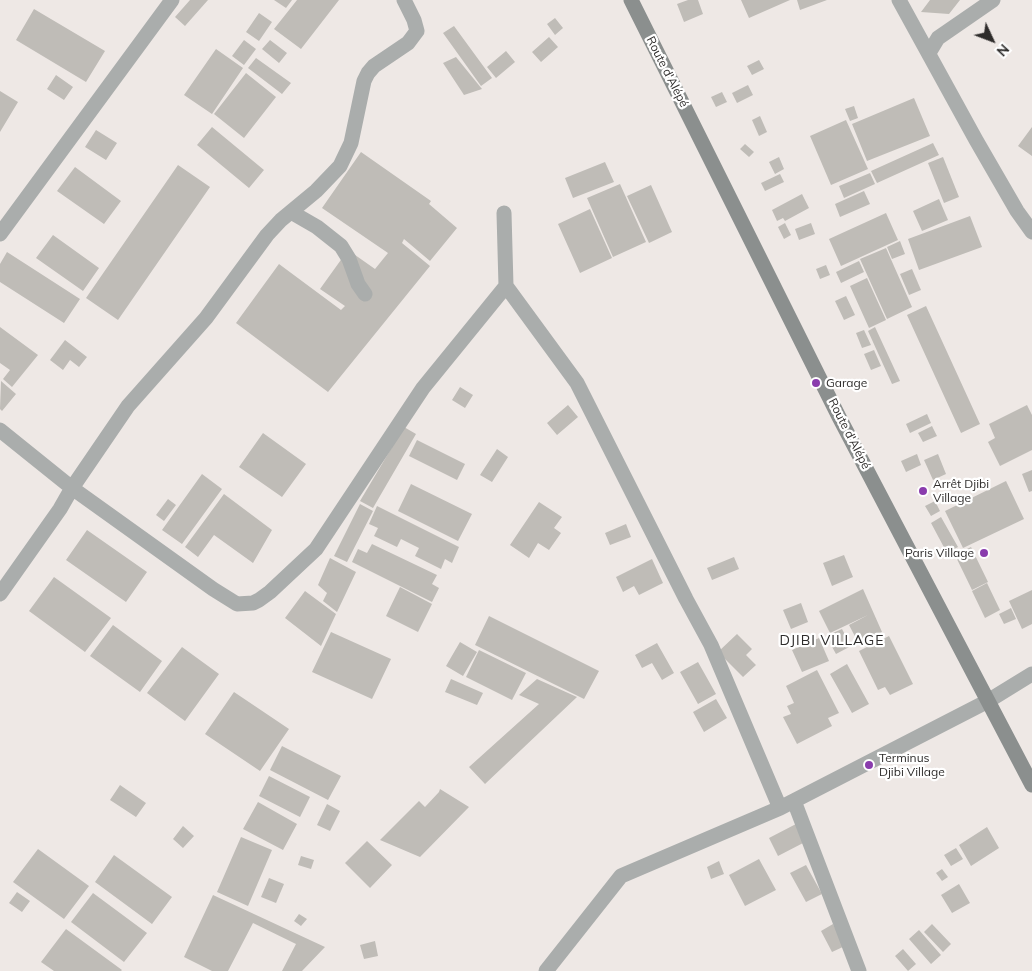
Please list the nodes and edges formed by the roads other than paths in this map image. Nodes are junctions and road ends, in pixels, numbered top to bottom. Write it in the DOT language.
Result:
graph roads {
  1 [pos="172,0"];
  2 [pos="404,0"];
  3 [pos="631,0"];
  4 [pos="899,0"];
  5 [pos="993,0"];
  6 [pos="929,53"];
  7 [pos="291,212"];
  8 [pos="504,213"];
  9 [pos="1032,232"];
  10 [pos="0,234"];
  11 [pos="506,286"];
  12 [pos="365,294"];
  13 [pos="0,430"];
  14 [pos="72,488"];
  15 [pos="0,594"];
  16 [pos="1032,674"];
  17 [pos="988,701"];
  18 [pos="1032,785"];
  19 [pos="787,805"];
  20 [pos="546,971"];
  21 [pos="859,971"];
  1 -- 10 [label="street"];
  2 -- 7 [label="street"];
  3 -- 17 [label="main road, Route d'Alépé"];
  4 -- 6 [label="street"];
  5 -- 6 [label="street"];
  6 -- 9 [label="street"];
  7 -- 12 [label="street"];
  7 -- 14 [label="street"];
  8 -- 11 [label="street"];
  11 -- 14 [label="street"];
  11 -- 19 [label="street"];
  13 -- 14 [label="street"];
  14 -- 15 [label="street"];
  16 -- 17 [label="street"];
  17 -- 18 [label="main road, Route d'Alépé"];
  17 -- 19 [label="street"];
  19 -- 20 [label="street"];
  19 -- 21 [label="street"];
}
